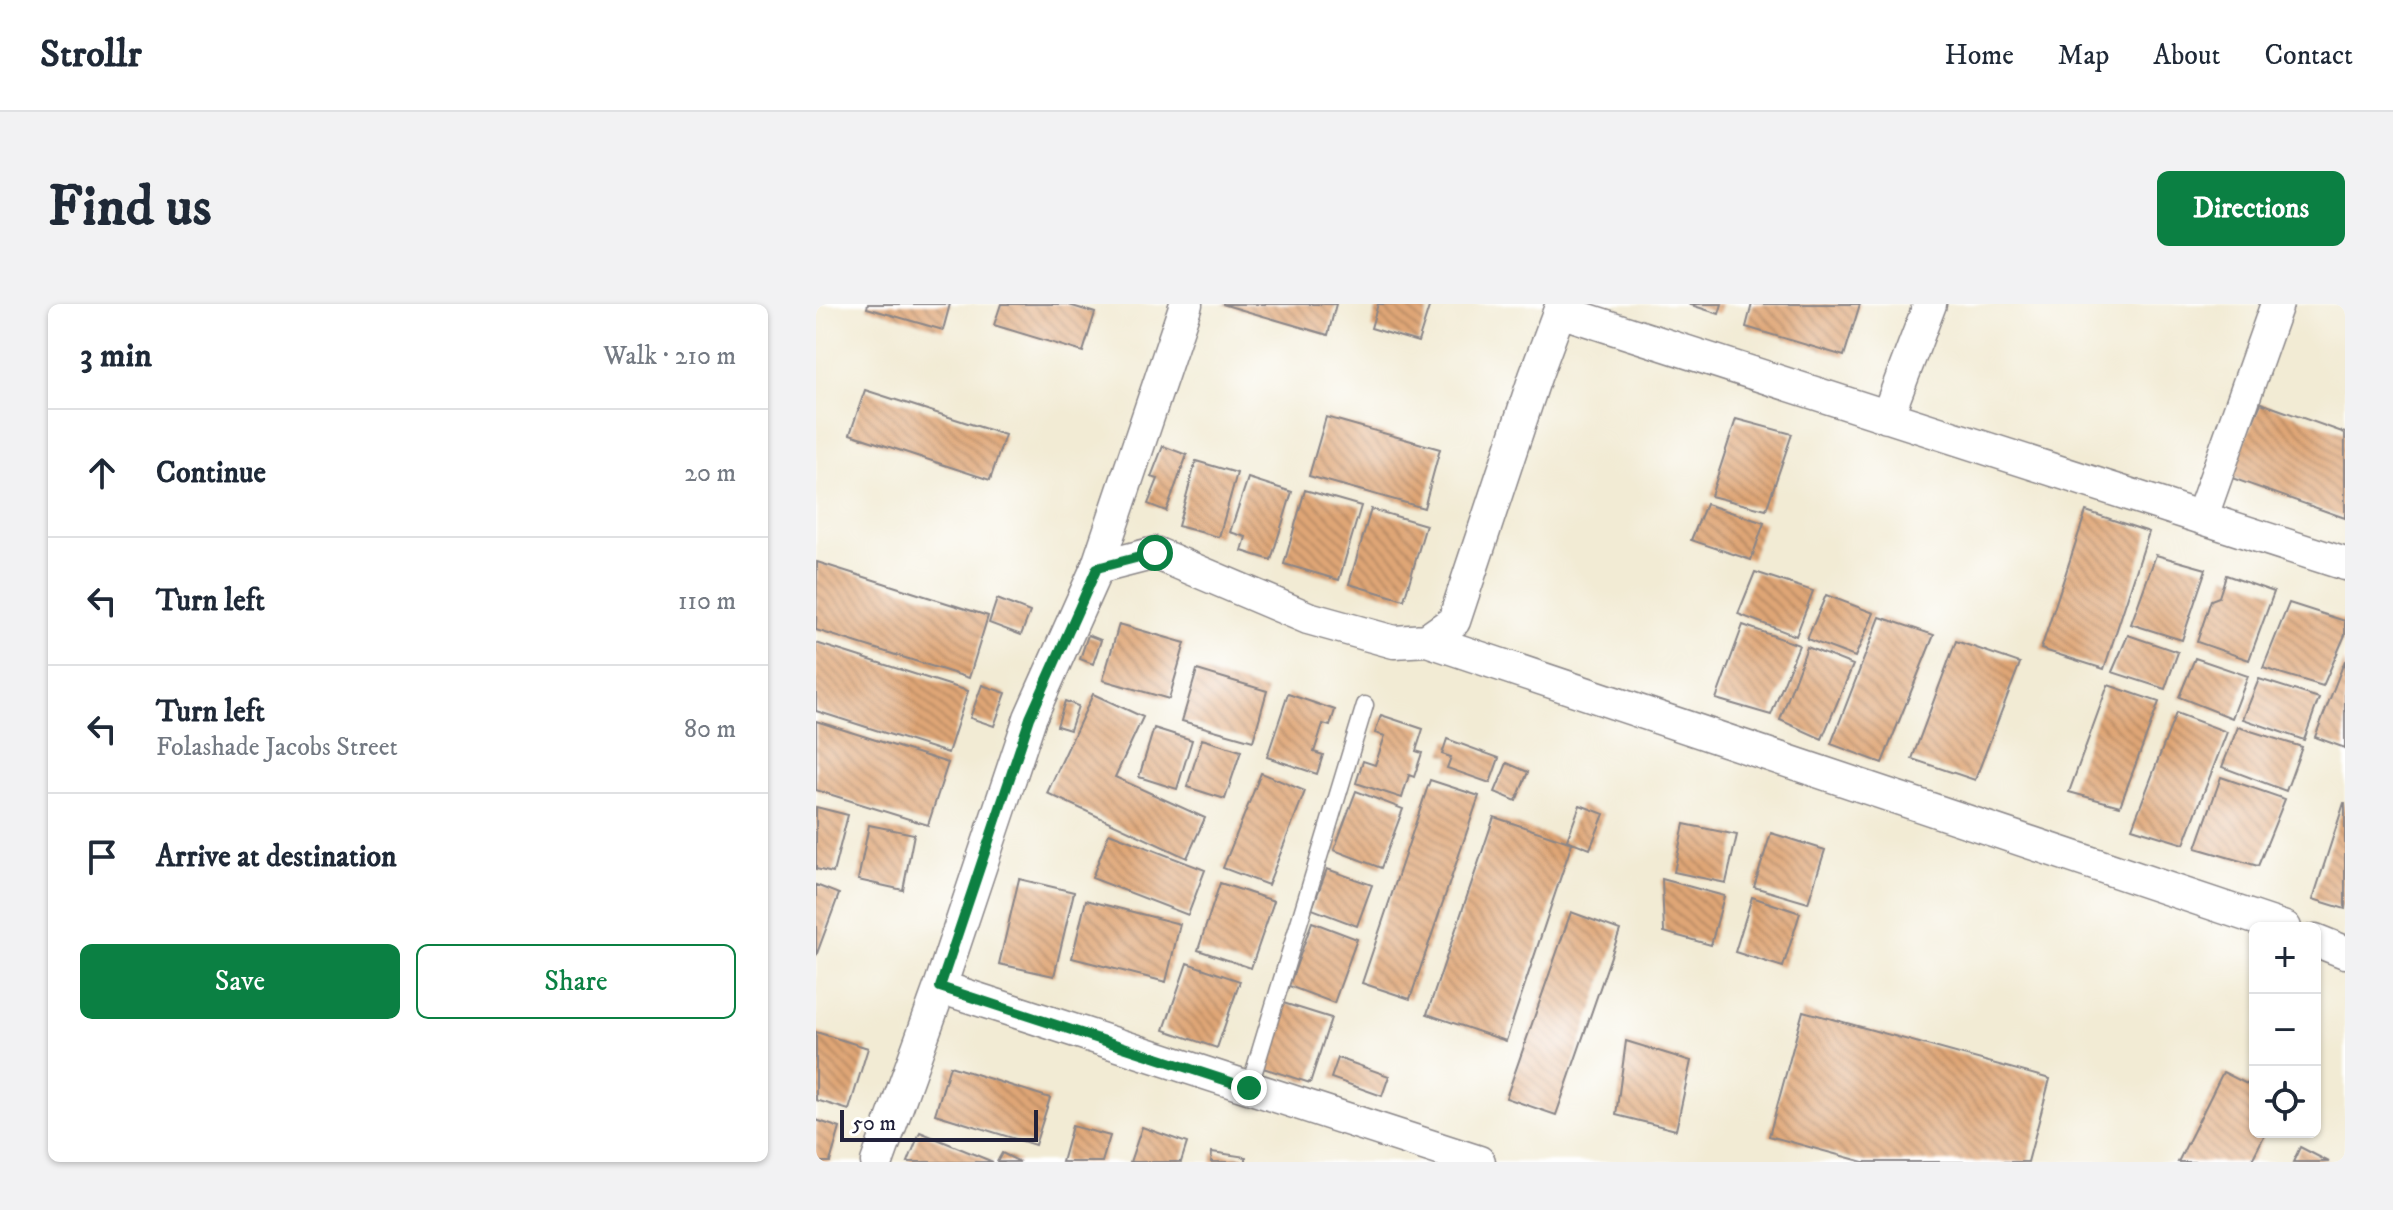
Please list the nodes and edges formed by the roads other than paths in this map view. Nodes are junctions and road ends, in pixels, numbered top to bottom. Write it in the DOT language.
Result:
graph roads {
  1 [pos="1186,304"];
  2 [pos="1930,304"];
  3 [pos="2277,304"];
  4 [pos="1561,308"];
  5 [pos="1887,417"];
  6 [pos="2202,516"];
  7 [pos="2345,564"];
  8 [pos="1097,568"];
  9 [pos="1427,640"];
  10 [pos="1365,705"];
  11 [pos="2267,922"];
  12 [pos="2321,942"];
  13 [pos="2345,952"];
  14 [pos="940,987"];
  15 [pos="1249,1088"];
  16 [pos="1466,1160"];
  17 [pos="877,1162"];
  1 -- 8 [label="street"];
  2 -- 5 [label="street"];
  3 -- 6 [label="street"];
  4 -- 5 [label="street"];
  4 -- 9 [label="street"];
  5 -- 6 [label="street"];
  6 -- 7 [label="street"];
  8 -- 9 [label="street"];
  8 -- 14 [label="street"];
  9 -- 11 [label="street"];
  10 -- 15 [label="lane"];
  12 -- 13 [label="street"];
  14 -- 15 [label="street"];
  14 -- 17 [label="street"];
  15 -- 16 [label="street"];
}
